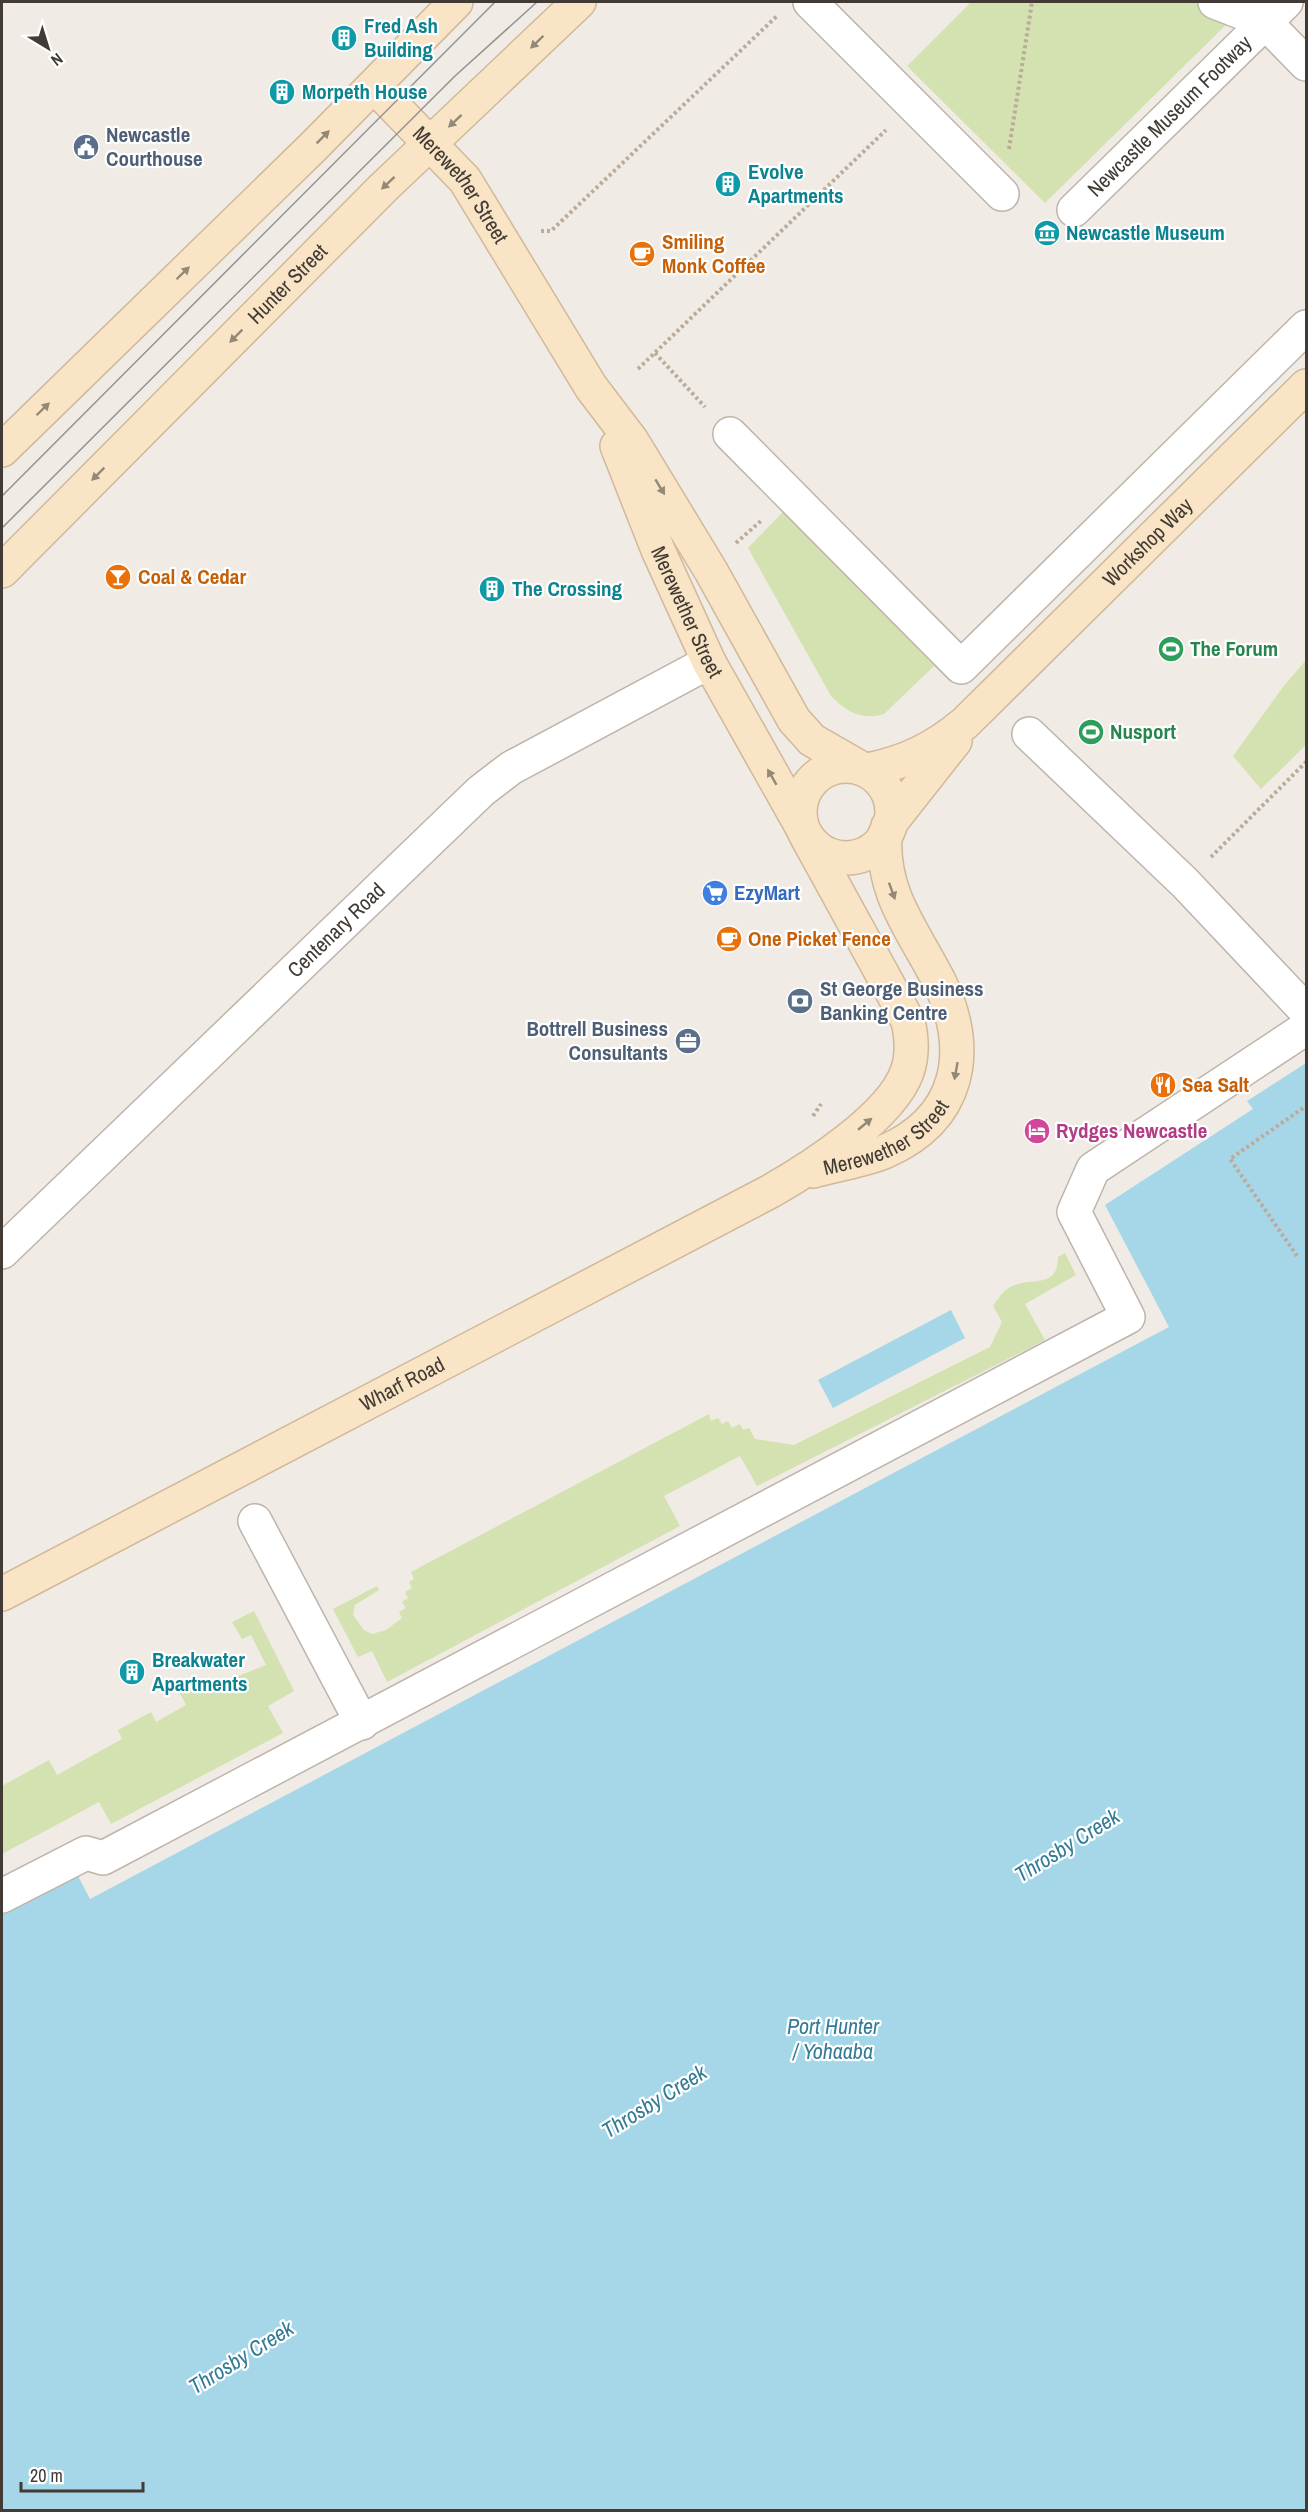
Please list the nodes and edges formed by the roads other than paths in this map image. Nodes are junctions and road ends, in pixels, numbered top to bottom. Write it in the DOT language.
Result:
graph roads {
  1 [pos="456,2"];
  2 [pos="579,2"];
  3 [pos="1215,2"];
  4 [pos="797,6"];
  5 [pos="1275,11"];
  6 [pos="1306,64"];
  7 [pos="374,86"];
  8 [pos="431,143"];
  9 [pos="1002,194"];
  10 [pos="1074,210"];
  11 [pos="1306,327"];
  12 [pos="1306,386"];
  13 [pos="591,387"];
  14 [pos="730,434"];
  15 [pos="2,450"];
  16 [pos="2,571"];
  17 [pos="750,641"];
  18 [pos="709,662"];
  19 [pos="991,699"];
  20 [pos="1029,734"];
  21 [pos="864,769"];
  22 [pos="887,830"];
  23 [pos="805,832"];
  24 [pos="1306,1011"];
  25 [pos="1306,1028"];
  26 [pos="802,1173"];
  27 [pos="2,1251"];
  28 [pos="255,1521"];
  29 [pos="2,1594"];
  30 [pos="362,1723"];
  31 [pos="2,1896"];
  1 -- 7 [label="main road"];
  2 -- 8 [label="main road, Hunter Street, one-way"];
  3 -- 5 [label="street, Newcastle Museum Footway"];
  4 -- 9 [label="street"];
  5 -- 6 [label="street"];
  5 -- 10 [label="street, Newcastle Museum Footway"];
  7 -- 8 [label="main road, Merewether Street"];
  15 -- 7 [label="main road, one-way"];
  8 -- 13 [label="main road, Merewether Street"];
  8 -- 16 [label="main road, Hunter Street, one-way"];
  11 -- 14 [label="street"];
  12 -- 19 [label="main road, Workshop Way"];
  13 -- 17 [label="main road, Merewether Street, one-way"];
  13 -- 18 [label="main road, Merewether Street"];
  17 -- 18 [label="main road"];
  17 -- 21 [label="main road, Merewether Street"];
  23 -- 18 [label="main road, Merewether Street, one-way"];
  18 -- 27 [label="street, Centenary Road"];
  19 -- 21 [label="main road, Workshop Way"];
  19 -- 22 [label="main road, Workshop Way"];
  20 -- 24 [label="street"];
  21 -- 22 [label="main road"];
  21 -- 23 [label="main road"];
  22 -- 23 [label="main road"];
  22 -- 26 [label="main road, Merewether Street, one-way"];
  26 -- 23 [label="main road, Merewether Street, one-way"];
  25 -- 30 [label="street"];
  26 -- 29 [label="main road, Wharf Road"];
  28 -- 30 [label="street"];
  30 -- 31 [label="street"];
}
